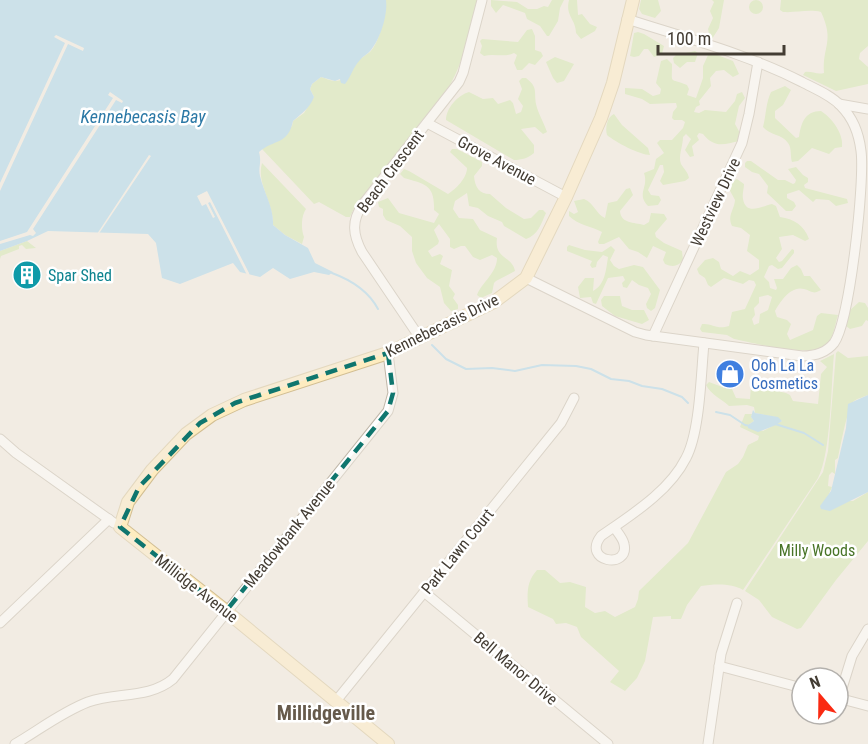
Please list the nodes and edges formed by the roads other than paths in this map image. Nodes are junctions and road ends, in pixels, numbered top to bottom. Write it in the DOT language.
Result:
graph roads {
  1 [pos="482,0"];
  2 [pos="633,0"];
  3 [pos="627,19"];
  4 [pos="758,62"];
  5 [pos="839,104"];
  6 [pos="868,109"];
  7 [pos="428,123"];
  8 [pos="566,196"];
  9 [pos="526,278"];
  10 [pos="653,336"];
  11 [pos="420,338"];
  12 [pos="704,343"];
  13 [pos="388,353"];
  14 [pos="574,398"];
  15 [pos="0,439"];
  16 [pos="109,519"];
  17 [pos="614,527"];
  18 [pos="120,528"];
  19 [pos="424,592"];
  20 [pos="737,603"];
  21 [pos="226,611"];
  22 [pos="0,623"];
  23 [pos="868,629"];
  24 [pos="719,666"];
  25 [pos="849,666"];
  26 [pos="790,685"];
  27 [pos="336,701"];
  28 [pos="850,701"];
  29 [pos="868,706"];
  30 [pos="15,744"];
  31 [pos="388,744"];
  32 [pos="608,744"];
  33 [pos="708,744"];
  1 -- 7 [label="street, Beach Crescent"];
  2 -- 3 [label="street, Kennebecasis Drive"];
  3 -- 4 [label="street"];
  3 -- 8 [label="street, Kennebecasis Drive"];
  4 -- 5 [label="street"];
  4 -- 10 [label="street, Westview Drive"];
  5 -- 6 [label="street"];
  5 -- 12 [label="street"];
  7 -- 8 [label="street, Grove Avenue"];
  7 -- 11 [label="street, Beach Crescent"];
  8 -- 9 [label="street, Kennebecasis Drive"];
  9 -- 10 [label="street"];
  9 -- 11 [label="street, Kennebecasis Drive"];
  10 -- 12 [label="street"];
  11 -- 13 [label="street, Kennebecasis Drive"];
  12 -- 17 [label="street"];
  13 -- 18 [label="street, Kennebecasis Drive"];
  13 -- 21 [label="street, Meadowbank Avenue"];
  14 -- 19 [label="street, Park Lawn Court"];
  15 -- 16 [label="street, Millidge Avenue"];
  16 -- 18 [label="street, Millidge Avenue"];
  16 -- 22 [label="street"];
  18 -- 21 [label="street, Millidge Avenue"];
  19 -- 27 [label="street, Park Lawn Court"];
  19 -- 32 [label="street, Bell Manor Drive"];
  20 -- 24 [label="street"];
  21 -- 27 [label="street, Millidge Avenue"];
  21 -- 30 [label="street, Meadowbank Avenue"];
  23 -- 25 [label="street"];
  24 -- 26 [label="street"];
  24 -- 33 [label="street"];
  27 -- 31 [label="street, Millidge Avenue"];
  28 -- 29 [label="street"];
}
